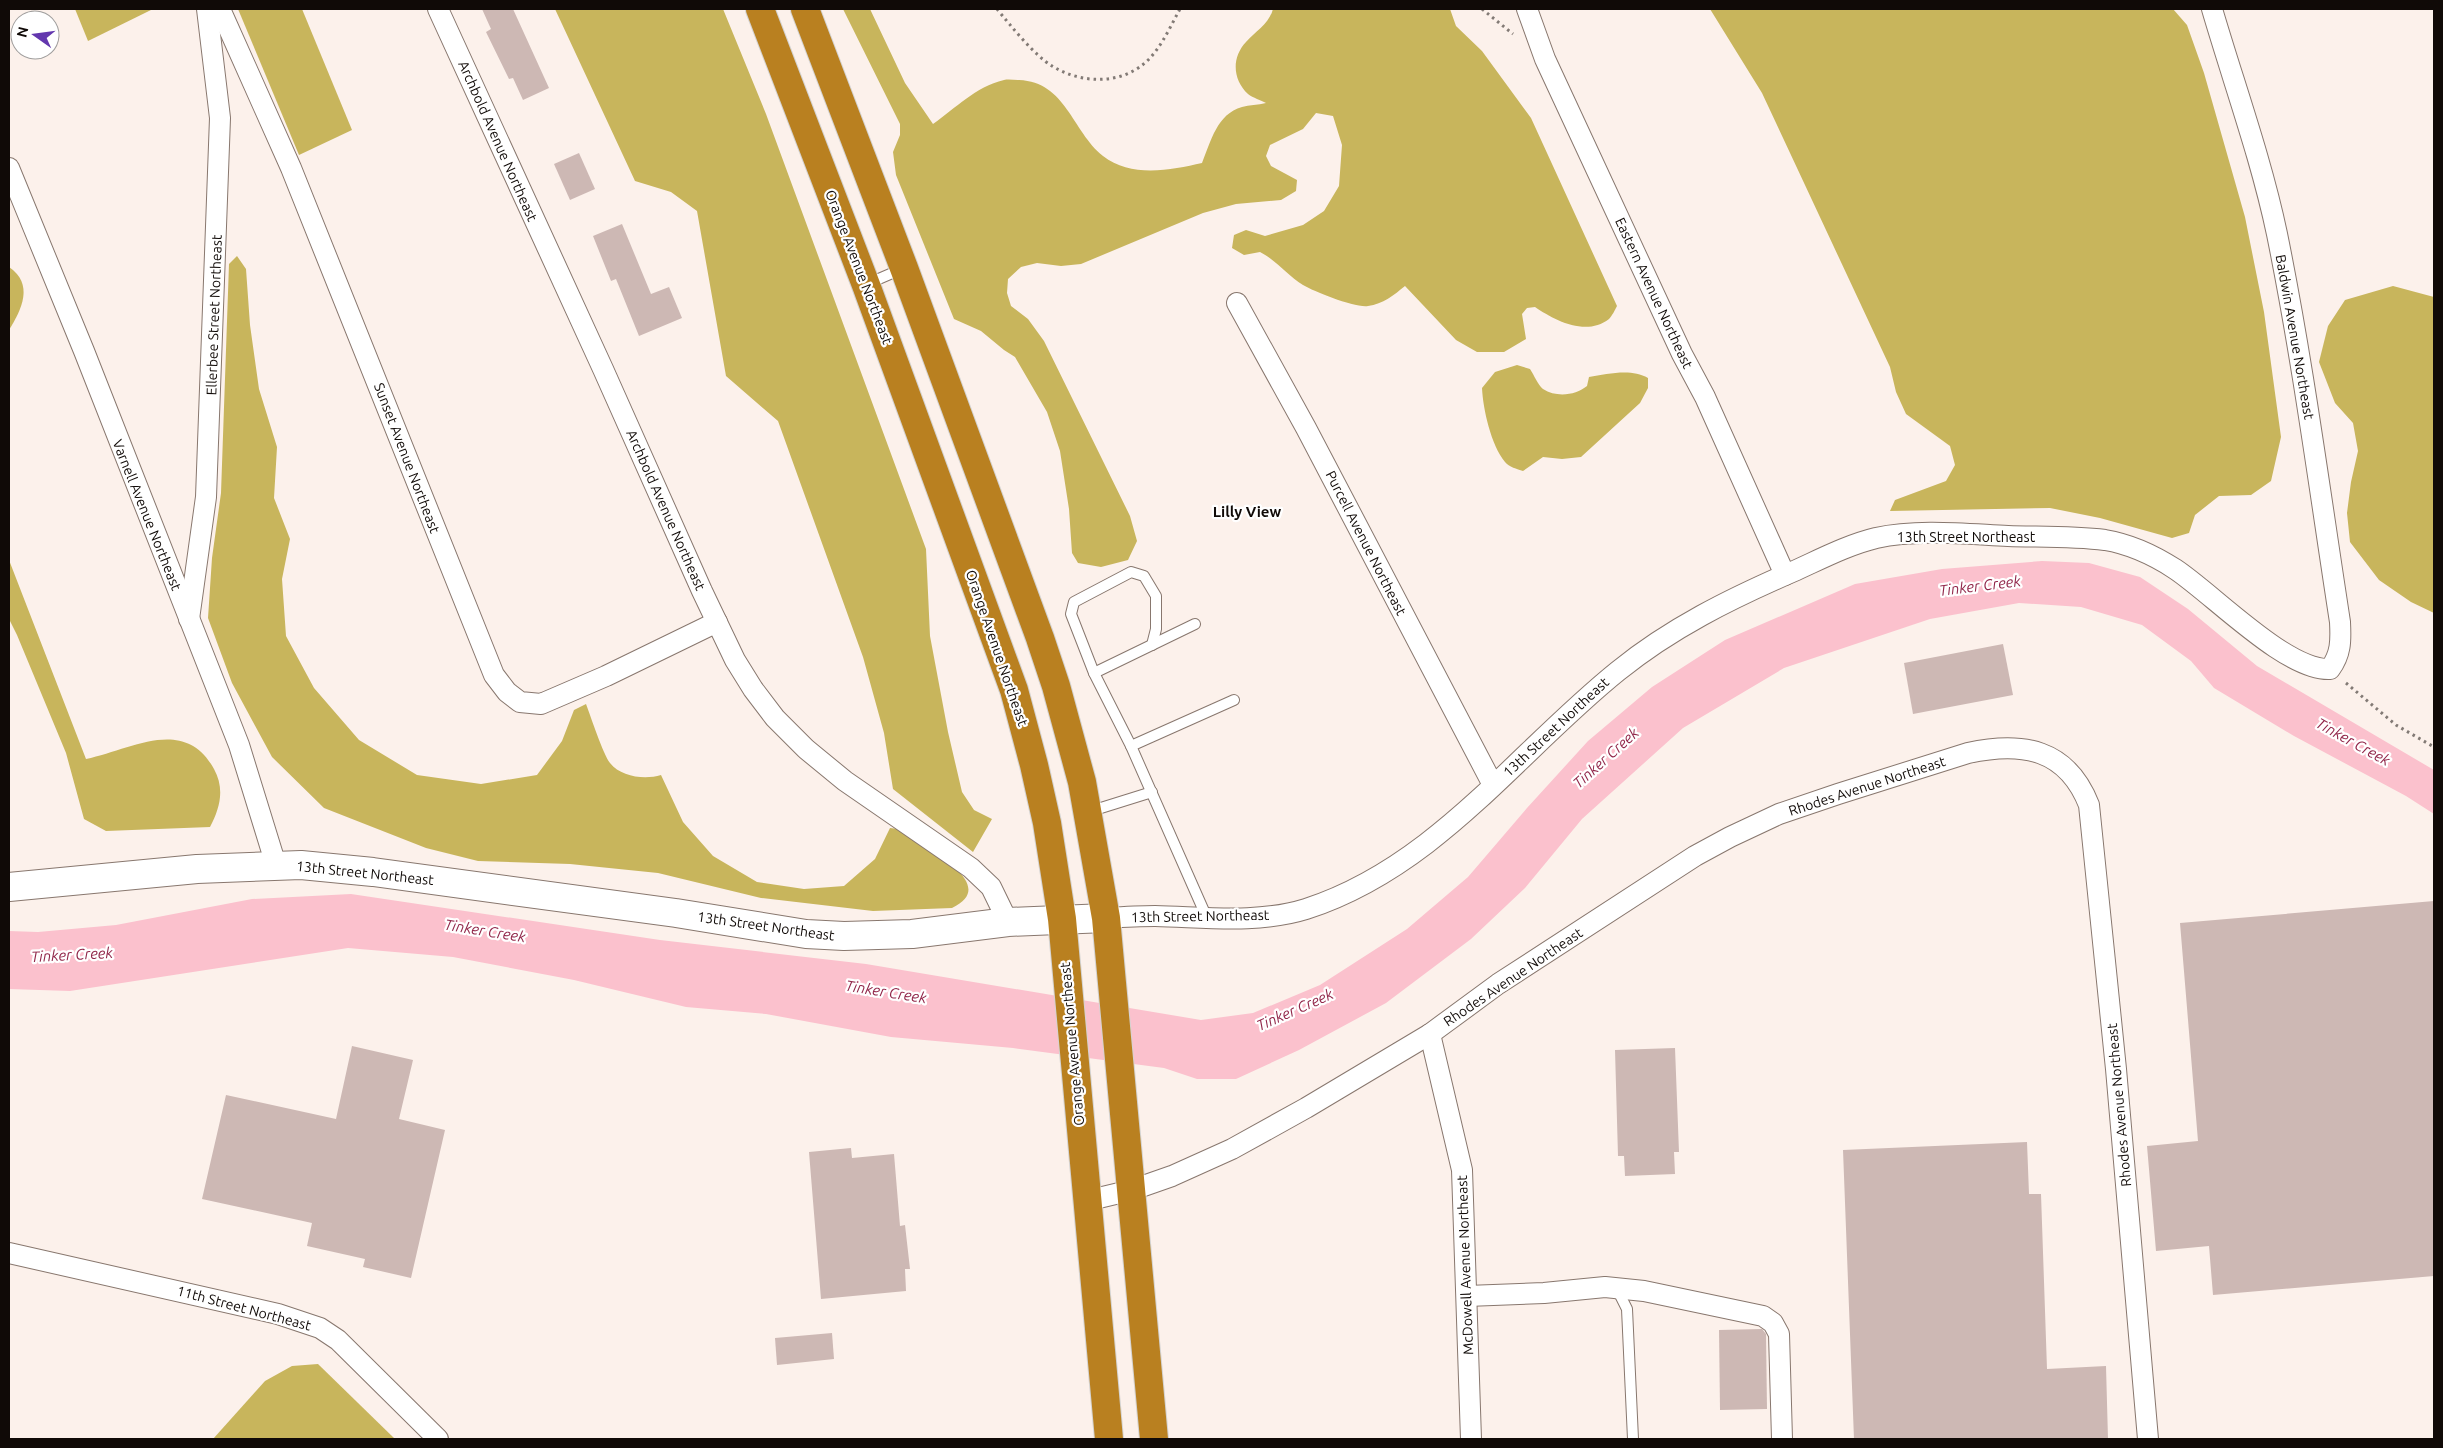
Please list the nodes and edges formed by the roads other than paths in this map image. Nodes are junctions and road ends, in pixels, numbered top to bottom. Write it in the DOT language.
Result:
graph roads {
  1 [pos="207,9"];
  2 [pos="220,9"];
  3 [pos="438,9"];
  4 [pos="760,9"];
  5 [pos="805,9"];
  6 [pos="1527,9"];
  7 [pos="2212,9"];
  8 [pos="9,168"];
  9 [pos="904,268"];
  10 [pos="866,284"];
  11 [pos="1237,303"];
  12 [pos="1785,575"];
  13 [pos="189,621"];
  14 [pos="717,622"];
  15 [pos="1195,624"];
  16 [pos="1152,645"];
  17 [pos="2330,669"];
  18 [pos="1094,673"];
  19 [pos="1234,700"];
  20 [pos="1131,746"];
  21 [pos="1493,785"];
  22 [pos="1152,792"];
  23 [pos="1088,813"];
  24 [pos="276,865"];
  25 [pos="9,887"];
  26 [pos="1106,918"];
  27 [pos="1207,918"];
  28 [pos="1062,919"];
  29 [pos="1008,922"];
  30 [pos="1430,1034"];
  31 [pos="1132,1190"];
  32 [pos="1086,1201"];
  33 [pos="9,1253"];
  34 [pos="1605,1287"];
  35 [pos="1467,1296"];
  36 [pos="438,1439"];
  37 [pos="1109,1439"];
  38 [pos="1154,1439"];
  39 [pos="1471,1439"];
  40 [pos="1633,1439"];
  41 [pos="1782,1439"];
  42 [pos="2148,1439"];
  1 -- 13 [label="street, Ellerbee Street Northeast"];
  2 -- 14 [label="street, Sunset Avenue Northeast"];
  3 -- 14 [label="street, Archbold Avenue Northeast"];
  4 -- 10 [label="highway, Orange Avenue Northeast"];
  5 -- 9 [label="highway"];
  6 -- 12 [label="street, Eastern Avenue Northeast"];
  7 -- 17 [label="street, Baldwin Avenue Northeast"];
  8 -- 13 [label="street, Varnell Avenue Northeast"];
  9 -- 10 [label="lane"];
  9 -- 23 [label="highway"];
  10 -- 28 [label="highway, Orange Avenue Northeast"];
  11 -- 21 [label="street, Purcell Avenue Northeast"];
  12 -- 17 [label="street, 13th Street Northeast"];
  12 -- 21 [label="street, 13th Street Northeast"];
  13 -- 24 [label="street, Varnell Avenue Northeast"];
  14 -- 29 [label="street, Archbold Avenue Northeast"];
  15 -- 16 [label="lane"];
  16 -- 18 [label="lane"];
  16 -- 18 [label="lane"];
  18 -- 20 [label="lane"];
  19 -- 20 [label="lane"];
  20 -- 22 [label="lane"];
  21 -- 27 [label="street, 13th Street Northeast"];
  22 -- 23 [label="lane"];
  22 -- 27 [label="lane"];
  23 -- 26 [label="highway"];
  24 -- 25 [label="street, 13th Street Northeast"];
  24 -- 29 [label="street, 13th Street Northeast"];
  26 -- 27 [label="street, 13th Street Northeast"];
  26 -- 28 [label="street, 13th Street Northeast"];
  26 -- 31 [label="highway"];
  28 -- 29 [label="street, 13th Street Northeast"];
  28 -- 32 [label="highway, Orange Avenue Northeast"];
  30 -- 31 [label="street, Rhodes Avenue Northeast"];
  30 -- 35 [label="street, McDowell Avenue Northeast"];
  30 -- 42 [label="street, Rhodes Avenue Northeast"];
  31 -- 32 [label="street, Rhodes Avenue Northeast"];
  31 -- 38 [label="highway"];
  32 -- 37 [label="highway, Orange Avenue Northeast"];
  33 -- 36 [label="street, 11th Street Northeast"];
  34 -- 35 [label="street"];
  34 -- 40 [label="lane"];
  34 -- 41 [label="street"];
  35 -- 39 [label="street, McDowell Avenue Northeast"];
}
